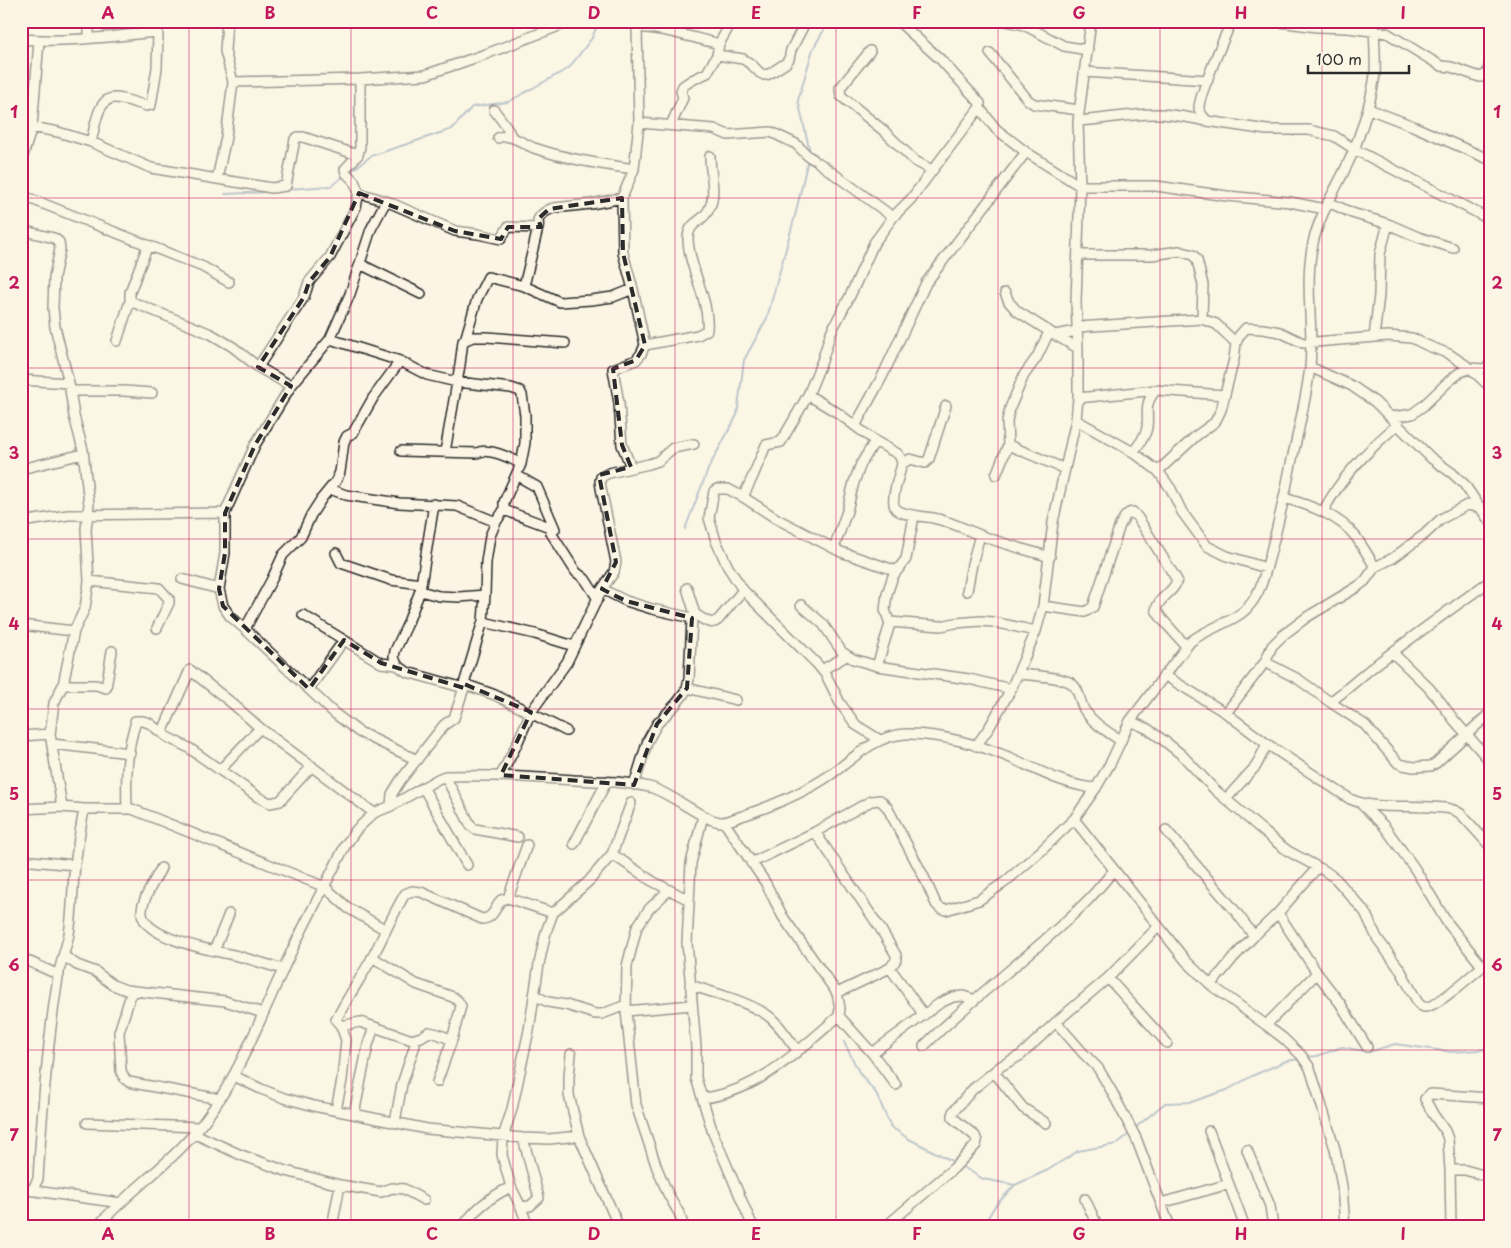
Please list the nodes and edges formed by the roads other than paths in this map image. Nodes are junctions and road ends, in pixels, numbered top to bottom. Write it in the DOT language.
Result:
graph roads {
  1 [pos="89,21"];
  2 [pos="155,21"];
  3 [pos="228,21"];
  4 [pos="572,21"];
  5 [pos="732,21"];
  6 [pos="806,21"];
  7 [pos="898,21"];
  8 [pos="1006,21"];
  9 [pos="1091,21"];
  10 [pos="1232,21"];
  11 [pos="1272,21"];
  12 [pos="1374,21"];
  13 [pos="638,24"];
  14 [pos="1304,24"];
  15 [pos="1374,31"];
  16 [pos="158,32"];
  17 [pos="89,38"];
  18 [pos="21,39"];
  19 [pos="39,40"];
  20 [pos="719,44"];
  21 [pos="1088,50"];
  22 [pos="870,51"];
  23 [pos="990,54"];
  24 [pos="717,55"];
  25 [pos="1490,63"];
  26 [pos="1084,72"];
  27 [pos="1488,77"];
  28 [pos="360,79"];
  29 [pos="1208,80"];
  30 [pos="233,82"];
  31 [pos="1369,109"];
  32 [pos="494,110"];
  33 [pos="979,110"];
  34 [pos="1079,110"];
  35 [pos="1078,121"];
  36 [pos="1207,121"];
  37 [pos="640,123"];
  38 [pos="671,125"];
  39 [pos="32,127"];
  40 [pos="511,136"];
  41 [pos="498,138"];
  42 [pos="91,142"];
  43 [pos="1354,149"];
  44 [pos="1026,152"];
  45 [pos="358,155"];
  46 [pos="710,156"];
  47 [pos="1490,157"];
  48 [pos="21,162"];
  49 [pos="634,169"];
  50 [pos="932,170"];
  51 [pos="217,179"];
  52 [pos="1080,186"];
  53 [pos="359,193"];
  54 [pos="21,195"];
  55 [pos="622,198"];
  56 [pos="386,201"];
  57 [pos="1326,206"];
  58 [pos="893,217"];
  59 [pos="1489,219"];
  60 [pos="1388,224"];
  61 [pos="538,228"];
  62 [pos="21,230"];
  63 [pos="148,244"];
  64 [pos="1453,248"];
  65 [pos="1078,255"];
  66 [pos="360,264"];
  67 [pos="229,282"];
  68 [pos="524,286"];
  69 [pos="633,289"];
  70 [pos="421,294"];
  71 [pos="1005,294"];
  72 [pos="130,300"];
  73 [pos="1202,320"];
  74 [pos="1077,329"];
  75 [pos="1052,333"];
  76 [pos="1374,337"];
  77 [pos="330,339"];
  78 [pos="465,340"];
  79 [pos="117,341"];
  80 [pos="1310,342"];
  81 [pos="565,343"];
  82 [pos="1236,343"];
  83 [pos="645,345"];
  84 [pos="1078,348"];
  85 [pos="400,361"];
  86 [pos="1490,365"];
  87 [pos="1310,367"];
  88 [pos="258,368"];
  89 [pos="1470,368"];
  90 [pos="21,380"];
  91 [pos="457,382"];
  92 [pos="291,386"];
  93 [pos="70,387"];
  94 [pos="1490,387"];
  95 [pos="1156,390"];
  96 [pos="152,392"];
  97 [pos="808,395"];
  98 [pos="1224,395"];
  99 [pos="1078,398"];
  100 [pos="946,406"];
  101 [pos="1076,420"];
  102 [pos="1398,420"];
  103 [pos="855,426"];
  104 [pos="875,441"];
  105 [pos="694,444"];
  106 [pos="1008,445"];
  107 [pos="401,451"];
  108 [pos="444,452"];
  109 [pos="1134,452"];
  110 [pos="83,454"];
  111 [pos="521,464"];
  112 [pos="902,464"];
  113 [pos="631,467"];
  114 [pos="1065,469"];
  115 [pos="21,470"];
  116 [pos="1158,471"];
  117 [pos="516,475"];
  118 [pos="996,475"];
  119 [pos="330,490"];
  120 [pos="1472,495"];
  121 [pos="743,496"];
  122 [pos="1284,498"];
  123 [pos="434,504"];
  124 [pos="1467,505"];
  125 [pos="1478,507"];
  126 [pos="504,510"];
  127 [pos="1323,512"];
  128 [pos="87,514"];
  129 [pos="224,514"];
  130 [pos="914,516"];
  131 [pos="21,522"];
  132 [pos="496,522"];
  133 [pos="1490,522"];
  134 [pos="555,530"];
  135 [pos="980,535"];
  136 [pos="834,548"];
  137 [pos="336,553"];
  138 [pos="1050,557"];
  139 [pos="1375,567"];
  140 [pos="1266,568"];
  141 [pos="897,571"];
  142 [pos="182,579"];
  143 [pos="88,581"];
  144 [pos="1490,581"];
  145 [pos="420,588"];
  146 [pos="687,588"];
  147 [pos="219,589"];
  148 [pos="602,589"];
  149 [pos="743,590"];
  150 [pos="967,591"];
  151 [pos="485,594"];
  152 [pos="598,599"];
  153 [pos="801,605"];
  154 [pos="1044,606"];
  155 [pos="303,615"];
  156 [pos="694,616"];
  157 [pos="483,621"];
  158 [pos="890,622"];
  159 [pos="21,625"];
  160 [pos="157,628"];
  161 [pos="245,629"];
  162 [pos="74,631"];
  163 [pos="1036,631"];
  164 [pos="344,640"];
  165 [pos="574,646"];
  166 [pos="1186,646"];
  167 [pos="112,651"];
  168 [pos="1392,653"];
  169 [pos="846,656"];
  170 [pos="1265,662"];
  171 [pos="396,664"];
  172 [pos="877,666"];
  173 [pos="822,670"];
  174 [pos="1018,674"];
  175 [pos="1164,675"];
  176 [pos="63,685"];
  177 [pos="464,686"];
  178 [pos="686,688"];
  179 [pos="1011,689"];
  180 [pos="309,690"];
  181 [pos="736,700"];
  182 [pos="1330,702"];
  183 [pos="531,712"];
  184 [pos="1226,713"];
  185 [pos="1490,713"];
  186 [pos="1130,721"];
  187 [pos="260,728"];
  188 [pos="566,731"];
  189 [pos="162,733"];
  190 [pos="50,734"];
  191 [pos="1467,735"];
  192 [pos="21,736"];
  193 [pos="880,740"];
  194 [pos="1121,740"];
  195 [pos="52,744"];
  196 [pos="1268,744"];
  197 [pos="976,746"];
  198 [pos="130,753"];
  199 [pos="417,760"];
  200 [pos="1490,761"];
  201 [pos="312,766"];
  202 [pos="220,770"];
  203 [pos="501,775"];
  204 [pos="445,776"];
  205 [pos="608,781"];
  206 [pos="634,784"];
  207 [pos="423,786"];
  208 [pos="1096,788"];
  209 [pos="1226,799"];
  210 [pos="631,803"];
  211 [pos="1360,803"];
  212 [pos="391,806"];
  213 [pos="62,807"];
  214 [pos="21,809"];
  215 [pos="84,809"];
  216 [pos="127,809"];
  217 [pos="374,813"];
  218 [pos="703,816"];
  219 [pos="1074,819"];
  220 [pos="724,822"];
  221 [pos="1166,830"];
  222 [pos="815,832"];
  223 [pos="518,837"];
  224 [pos="574,844"];
  225 [pos="527,845"];
  226 [pos="1490,846"];
  227 [pos="612,854"];
  228 [pos="21,860"];
  229 [pos="751,863"];
  230 [pos="75,865"];
  231 [pos="467,865"];
  232 [pos="161,868"];
  233 [pos="1317,868"];
  234 [pos="1114,870"];
  235 [pos="325,887"];
  236 [pos="669,890"];
  237 [pos="508,898"];
  238 [pos="688,900"];
  239 [pos="553,913"];
  240 [pos="1278,913"];
  241 [pos="229,914"];
  242 [pos="1158,927"];
  243 [pos="386,930"];
  244 [pos="1254,936"];
  245 [pos="214,951"];
  246 [pos="64,956"];
  247 [pos="372,957"];
  248 [pos="21,958"];
  249 [pos="1486,963"];
  250 [pos="890,968"];
  251 [pos="283,970"];
  252 [pos="1317,973"];
  253 [pos="58,975"];
  254 [pos="1108,978"];
  255 [pos="690,985"];
  256 [pos="1211,985"];
  257 [pos="132,991"];
  258 [pos="837,993"];
  259 [pos="534,995"];
  260 [pos="975,1000"];
  261 [pos="692,1005"];
  262 [pos="626,1008"];
  263 [pos="263,1013"];
  264 [pos="924,1014"];
  265 [pos="839,1016"];
  266 [pos="1056,1022"];
  267 [pos="1266,1024"];
  268 [pos="341,1026"];
  269 [pos="374,1027"];
  270 [pos="416,1039"];
  271 [pos="452,1040"];
  272 [pos="1167,1043"];
  273 [pos="924,1046"];
  274 [pos="1367,1047"];
  275 [pos="798,1051"];
  276 [pos="872,1053"];
  277 [pos="572,1054"];
  278 [pos="994,1072"];
  279 [pos="234,1076"];
  280 [pos="437,1082"];
  281 [pos="896,1085"];
  282 [pos="703,1098"];
  283 [pos="1490,1098"];
  284 [pos="220,1099"];
  285 [pos="336,1110"];
  286 [pos="354,1114"];
  287 [pos="395,1122"];
  288 [pos="87,1123"];
  289 [pos="1046,1123"];
  290 [pos="197,1130"];
  291 [pos="1209,1132"];
  292 [pos="579,1136"];
  293 [pos="502,1137"];
  294 [pos="523,1138"];
  295 [pos="1247,1150"];
  296 [pos="1450,1170"];
  297 [pos="1490,1177"];
  298 [pos="1229,1184"];
  299 [pos="340,1185"];
  300 [pos="511,1186"];
  301 [pos="21,1189"];
  302 [pos="32,1191"];
  303 [pos="1085,1199"];
  304 [pos="424,1200"];
  305 [pos="120,1203"];
  306 [pos="1161,1203"];
  307 [pos="521,1207"];
  308 [pos="1448,1226"];
  309 [pos="97,1227"];
  310 [pos="332,1227"];
  311 [pos="462,1227"];
  312 [pos="528,1227"];
  313 [pos="619,1227"];
  314 [pos="684,1227"];
  315 [pos="753,1227"];
  316 [pos="885,1227"];
  317 [pos="1098,1227"];
  318 [pos="1170,1227"];
  319 [pos="1245,1227"];
  320 [pos="1273,1227"];
  321 [pos="1345,1227"];
  1 -- 17 [label="street"];
  2 -- 16 [label="street"];
  3 -- 30 [label="street"];
  4 -- 28 [label="street"];
  5 -- 20 [label="street"];
  6 -- 24 [label="street"];
  7 -- 33 [label="street"];
  8 -- 21 [label="street"];
  9 -- 21 [label="street"];
  10 -- 29 [label="street"];
  11 -- 14 [label="street"];
  12 -- 15 [label="street"];
  13 -- 20 [label="street"];
  13 -- 37 [label="street"];
  14 -- 15 [label="street"];
  15 -- 27 [label="street"];
  15 -- 31 [label="street"];
  16 -- 17 [label="street"];
  16 -- 42 [label="street"];
  17 -- 19 [label="street"];
  18 -- 19 [label="street"];
  19 -- 39 [label="street"];
  20 -- 24 [label="street"];
  21 -- 26 [label="street"];
  22 -- 50 [label="street"];
  23 -- 34 [label="street"];
  24 -- 38 [label="street"];
  25 -- 27 [label="street"];
  26 -- 29 [label="street"];
  26 -- 34 [label="street"];
  28 -- 30 [label="street"];
  28 -- 45 [label="street"];
  29 -- 36 [label="street"];
  30 -- 51 [label="street"];
  31 -- 43 [label="street"];
  31 -- 47 [label="street"];
  32 -- 40 [label="street"];
  33 -- 44 [label="street"];
  33 -- 50 [label="street"];
  34 -- 35 [label="street"];
  35 -- 36 [label="street"];
  35 -- 52 [label="street"];
  36 -- 43 [label="street"];
  37 -- 38 [label="street"];
  37 -- 49 [label="street"];
  38 -- 58 [label="street"];
  39 -- 42 [label="street"];
  39 -- 48 [label="street"];
  40 -- 41 [label="street"];
  40 -- 49 [label="street"];
  42 -- 51 [label="street"];
  43 -- 57 [label="street"];
  43 -- 59 [label="street"];
  44 -- 52 [label="street"];
  44 -- 103 [label="street"];
  45 -- 51 [label="street"];
  45 -- 53 [label="street"];
  46 -- 83 [label="street"];
  49 -- 55 [label="street"];
  50 -- 58 [label="street"];
  52 -- 57 [label="street"];
  52 -- 65 [label="street"];
  53 -- 56 [label="street"];
  53 -- 88 [label="street"];
  54 -- 63 [label="street"];
  55 -- 61 [label="street"];
  55 -- 69 [label="street"];
  56 -- 61 [label="street"];
  56 -- 66 [label="street"];
  57 -- 60 [label="street"];
  57 -- 80 [label="street"];
  58 -- 97 [label="street"];
  60 -- 64 [label="street"];
  60 -- 76 [label="street"];
  61 -- 68 [label="street"];
  62 -- 93 [label="street"];
  63 -- 67 [label="street"];
  63 -- 72 [label="street"];
  65 -- 73 [label="street"];
  65 -- 74 [label="street"];
  66 -- 70 [label="street"];
  66 -- 77 [label="street"];
  68 -- 69 [label="street"];
  68 -- 78 [label="street"];
  69 -- 83 [label="street"];
  71 -- 75 [label="street"];
  72 -- 79 [label="street"];
  72 -- 88 [label="street"];
  73 -- 74 [label="street"];
  73 -- 82 [label="street"];
  74 -- 75 [label="street"];
  74 -- 84 [label="street"];
  75 -- 84 [label="street"];
  75 -- 106 [label="street"];
  76 -- 80 [label="street"];
  76 -- 89 [label="street"];
  77 -- 85 [label="street"];
  77 -- 92 [label="street"];
  78 -- 81 [label="street"];
  78 -- 91 [label="street"];
  80 -- 82 [label="street"];
  80 -- 87 [label="street"];
  82 -- 98 [label="street"];
  83 -- 113 [label="street"];
  84 -- 99 [label="street"];
  85 -- 91 [label="street"];
  85 -- 119 [label="street"];
  86 -- 89 [label="street"];
  87 -- 102 [label="street"];
  87 -- 122 [label="street"];
  88 -- 92 [label="street"];
  89 -- 94 [label="street"];
  89 -- 102 [label="street"];
  90 -- 93 [label="street"];
  91 -- 108 [label="street"];
  91 -- 111 [label="street"];
  92 -- 129 [label="street"];
  93 -- 96 [label="street"];
  93 -- 110 [label="street"];
  95 -- 98 [label="street"];
  95 -- 99 [label="street"];
  95 -- 109 [label="street"];
  97 -- 103 [label="street"];
  97 -- 121 [label="street"];
  98 -- 116 [label="street"];
  99 -- 101 [label="street"];
  100 -- 112 [label="street"];
  101 -- 109 [label="street"];
  101 -- 114 [label="street"];
  102 -- 120 [label="street"];
  102 -- 127 [label="street"];
  103 -- 104 [label="street"];
  104 -- 112 [label="street"];
  104 -- 136 [label="street"];
  105 -- 113 [label="street"];
  106 -- 114 [label="street"];
  106 -- 118 [label="street"];
  107 -- 108 [label="street"];
  108 -- 111 [label="street"];
  109 -- 116 [label="street"];
  110 -- 115 [label="street"];
  110 -- 128 [label="street"];
  111 -- 117 [label="street"];
  112 -- 130 [label="street"];
  113 -- 148 [label="street"];
  114 -- 138 [label="street"];
  116 -- 140 [label="street"];
  117 -- 126 [label="street"];
  117 -- 134 [label="street"];
  119 -- 123 [label="street"];
  119 -- 161 [label="street"];
  120 -- 124 [label="street"];
  120 -- 125 [label="street"];
  121 -- 136 [label="street"];
  121 -- 149 [label="street"];
  122 -- 127 [label="street"];
  122 -- 140 [label="street"];
  123 -- 132 [label="street"];
  123 -- 145 [label="street"];
  124 -- 125 [label="street"];
  124 -- 139 [label="street"];
  125 -- 133 [label="street"];
  126 -- 132 [label="street"];
  126 -- 134 [label="street"];
  127 -- 139 [label="street"];
  128 -- 129 [label="street"];
  128 -- 131 [label="street"];
  128 -- 143 [label="street"];
  129 -- 147 [label="street"];
  130 -- 135 [label="street"];
  130 -- 141 [label="street"];
  132 -- 151 [label="street"];
  134 -- 152 [label="street"];
  135 -- 138 [label="street"];
  135 -- 150 [label="street"];
  136 -- 141 [label="street"];
  137 -- 145 [label="street"];
  138 -- 154 [label="street"];
  139 -- 170 [label="street"];
  140 -- 166 [label="street"];
  141 -- 158 [label="street"];
  142 -- 147 [label="street"];
  143 -- 160 [label="street"];
  143 -- 162 [label="street"];
  144 -- 168 [label="street"];
  145 -- 151 [label="street"];
  145 -- 171 [label="street"];
  146 -- 156 [label="street"];
  147 -- 161 [label="street"];
  148 -- 152 [label="street"];
  148 -- 156 [label="street"];
  149 -- 156 [label="street"];
  149 -- 173 [label="street"];
  151 -- 157 [label="street"];
  152 -- 165 [label="street"];
  153 -- 169 [label="street"];
  154 -- 163 [label="street"];
  154 -- 166 [label="street"];
  155 -- 164 [label="street"];
  156 -- 178 [label="street"];
  157 -- 165 [label="street"];
  157 -- 177 [label="street"];
  158 -- 163 [label="street"];
  158 -- 172 [label="street"];
  159 -- 162 [label="street"];
  161 -- 180 [label="street"];
  162 -- 176 [label="street"];
  163 -- 174 [label="street"];
  164 -- 171 [label="street"];
  164 -- 180 [label="street"];
  165 -- 183 [label="street"];
  166 -- 175 [label="street"];
  167 -- 176 [label="street"];
  168 -- 182 [label="street"];
  168 -- 191 [label="street"];
  169 -- 172 [label="street"];
  169 -- 173 [label="street"];
  170 -- 182 [label="street"];
  170 -- 184 [label="street"];
  171 -- 177 [label="street"];
  172 -- 179 [label="street"];
  173 -- 193 [label="street"];
  174 -- 179 [label="street"];
  174 -- 194 [label="street"];
  175 -- 184 [label="street"];
  175 -- 186 [label="street"];
  176 -- 190 [label="street"];
  177 -- 183 [label="street"];
  177 -- 199 [label="street"];
  178 -- 181 [label="street"];
  178 -- 206 [label="street"];
  179 -- 197 [label="street"];
  180 -- 199 [label="street"];
  182 -- 191 [label="street"];
  183 -- 188 [label="street"];
  183 -- 203 [label="street"];
  184 -- 196 [label="street"];
  185 -- 191 [label="street"];
  186 -- 194 [label="street"];
  186 -- 209 [label="street"];
  187 -- 189 [label="street"];
  187 -- 201 [label="street"];
  187 -- 202 [label="street"];
  189 -- 198 [label="street"];
  189 -- 202 [label="street"];
  190 -- 192 [label="street"];
  190 -- 195 [label="street"];
  191 -- 200 [label="street"];
  193 -- 197 [label="street"];
  193 -- 220 [label="street"];
  194 -- 208 [label="street"];
  195 -- 198 [label="street"];
  195 -- 213 [label="street"];
  196 -- 209 [label="street"];
  196 -- 211 [label="street"];
  197 -- 208 [label="street"];
  198 -- 216 [label="street"];
  199 -- 212 [label="street"];
  201 -- 202 [label="street"];
  201 -- 217 [label="street"];
  203 -- 204 [label="street"];
  203 -- 205 [label="street"];
  204 -- 207 [label="street"];
  204 -- 223 [label="street"];
  205 -- 206 [label="street"];
  205 -- 224 [label="street"];
  206 -- 218 [label="street"];
  207 -- 212 [label="street"];
  207 -- 231 [label="street"];
  208 -- 219 [label="street"];
  209 -- 233 [label="street"];
  210 -- 227 [label="street"];
  211 -- 226 [label="street"];
  211 -- 249 [label="street"];
  212 -- 217 [label="street"];
  213 -- 214 [label="street"];
  213 -- 215 [label="street"];
  215 -- 216 [label="street"];
  215 -- 230 [label="street"];
  216 -- 235 [label="street"];
  217 -- 235 [label="street"];
  218 -- 220 [label="street"];
  218 -- 238 [label="street"];
  219 -- 222 [label="street"];
  219 -- 234 [label="street"];
  220 -- 229 [label="street"];
  221 -- 244 [label="street"];
  222 -- 229 [label="street"];
  222 -- 250 [label="street"];
  225 -- 237 [label="street"];
  227 -- 236 [label="street"];
  227 -- 239 [label="street"];
  228 -- 230 [label="street"];
  229 -- 258 [label="street"];
  230 -- 246 [label="street"];
  232 -- 245 [label="street"];
  233 -- 240 [label="street"];
  233 -- 249 [label="street"];
  234 -- 242 [label="street"];
  234 -- 260 [label="street"];
  235 -- 243 [label="street"];
  235 -- 251 [label="street"];
  236 -- 238 [label="street"];
  236 -- 262 [label="street"];
  237 -- 239 [label="street"];
  237 -- 243 [label="street"];
  238 -- 255 [label="street"];
  239 -- 259 [label="street"];
  240 -- 244 [label="street"];
  240 -- 252 [label="street"];
  241 -- 245 [label="street"];
  242 -- 254 [label="street"];
  242 -- 256 [label="street"];
  243 -- 247 [label="street"];
  244 -- 256 [label="street"];
  245 -- 251 [label="street"];
  246 -- 253 [label="street"];
  246 -- 257 [label="street"];
  247 -- 268 [label="street"];
  247 -- 271 [label="street"];
  248 -- 253 [label="street"];
  250 -- 258 [label="street"];
  250 -- 264 [label="street"];
  251 -- 263 [label="street"];
  252 -- 267 [label="street"];
  252 -- 274 [label="street"];
  253 -- 302 [label="street"];
  254 -- 266 [label="street"];
  254 -- 272 [label="street"];
  255 -- 261 [label="street"];
  255 -- 275 [label="street"];
  256 -- 267 [label="street"];
  257 -- 263 [label="street"];
  257 -- 284 [label="street"];
  258 -- 265 [label="street"];
  259 -- 262 [label="street"];
  259 -- 293 [label="street"];
  260 -- 264 [label="street"];
  260 -- 273 [label="street"];
  261 -- 262 [label="street"];
  261 -- 282 [label="street"];
  262 -- 314 [label="street"];
  263 -- 279 [label="street"];
  264 -- 276 [label="street"];
  265 -- 275 [label="street"];
  265 -- 276 [label="street"];
  266 -- 278 [label="street"];
  266 -- 306 [label="street"];
  267 -- 321 [label="street"];
  268 -- 269 [label="street"];
  268 -- 285 [label="street"];
  269 -- 270 [label="street"];
  269 -- 286 [label="street"];
  270 -- 271 [label="street"];
  270 -- 287 [label="street"];
  271 -- 280 [label="street"];
  275 -- 282 [label="street"];
  276 -- 281 [label="street"];
  277 -- 292 [label="street"];
  278 -- 289 [label="street"];
  278 -- 316 [label="street"];
  279 -- 284 [label="street"];
  279 -- 285 [label="street"];
  282 -- 315 [label="street"];
  283 -- 296 [label="street"];
  284 -- 290 [label="street"];
  285 -- 286 [label="street"];
  286 -- 287 [label="street"];
  287 -- 293 [label="street"];
  288 -- 290 [label="street"];
  290 -- 299 [label="street"];
  290 -- 305 [label="street"];
  291 -- 298 [label="street"];
  292 -- 294 [label="street"];
  292 -- 313 [label="street"];
  293 -- 294 [label="street"];
  293 -- 300 [label="street"];
  294 -- 307 [label="street"];
  295 -- 320 [label="street"];
  296 -- 297 [label="street"];
  296 -- 308 [label="street"];
  298 -- 306 [label="street"];
  298 -- 319 [label="street"];
  299 -- 304 [label="street"];
  299 -- 310 [label="street"];
  300 -- 307 [label="street"];
  300 -- 311 [label="street"];
  301 -- 302 [label="street"];
  302 -- 305 [label="street"];
  303 -- 317 [label="street"];
  305 -- 309 [label="street"];
  306 -- 318 [label="street"];
  307 -- 312 [label="street"];
}
